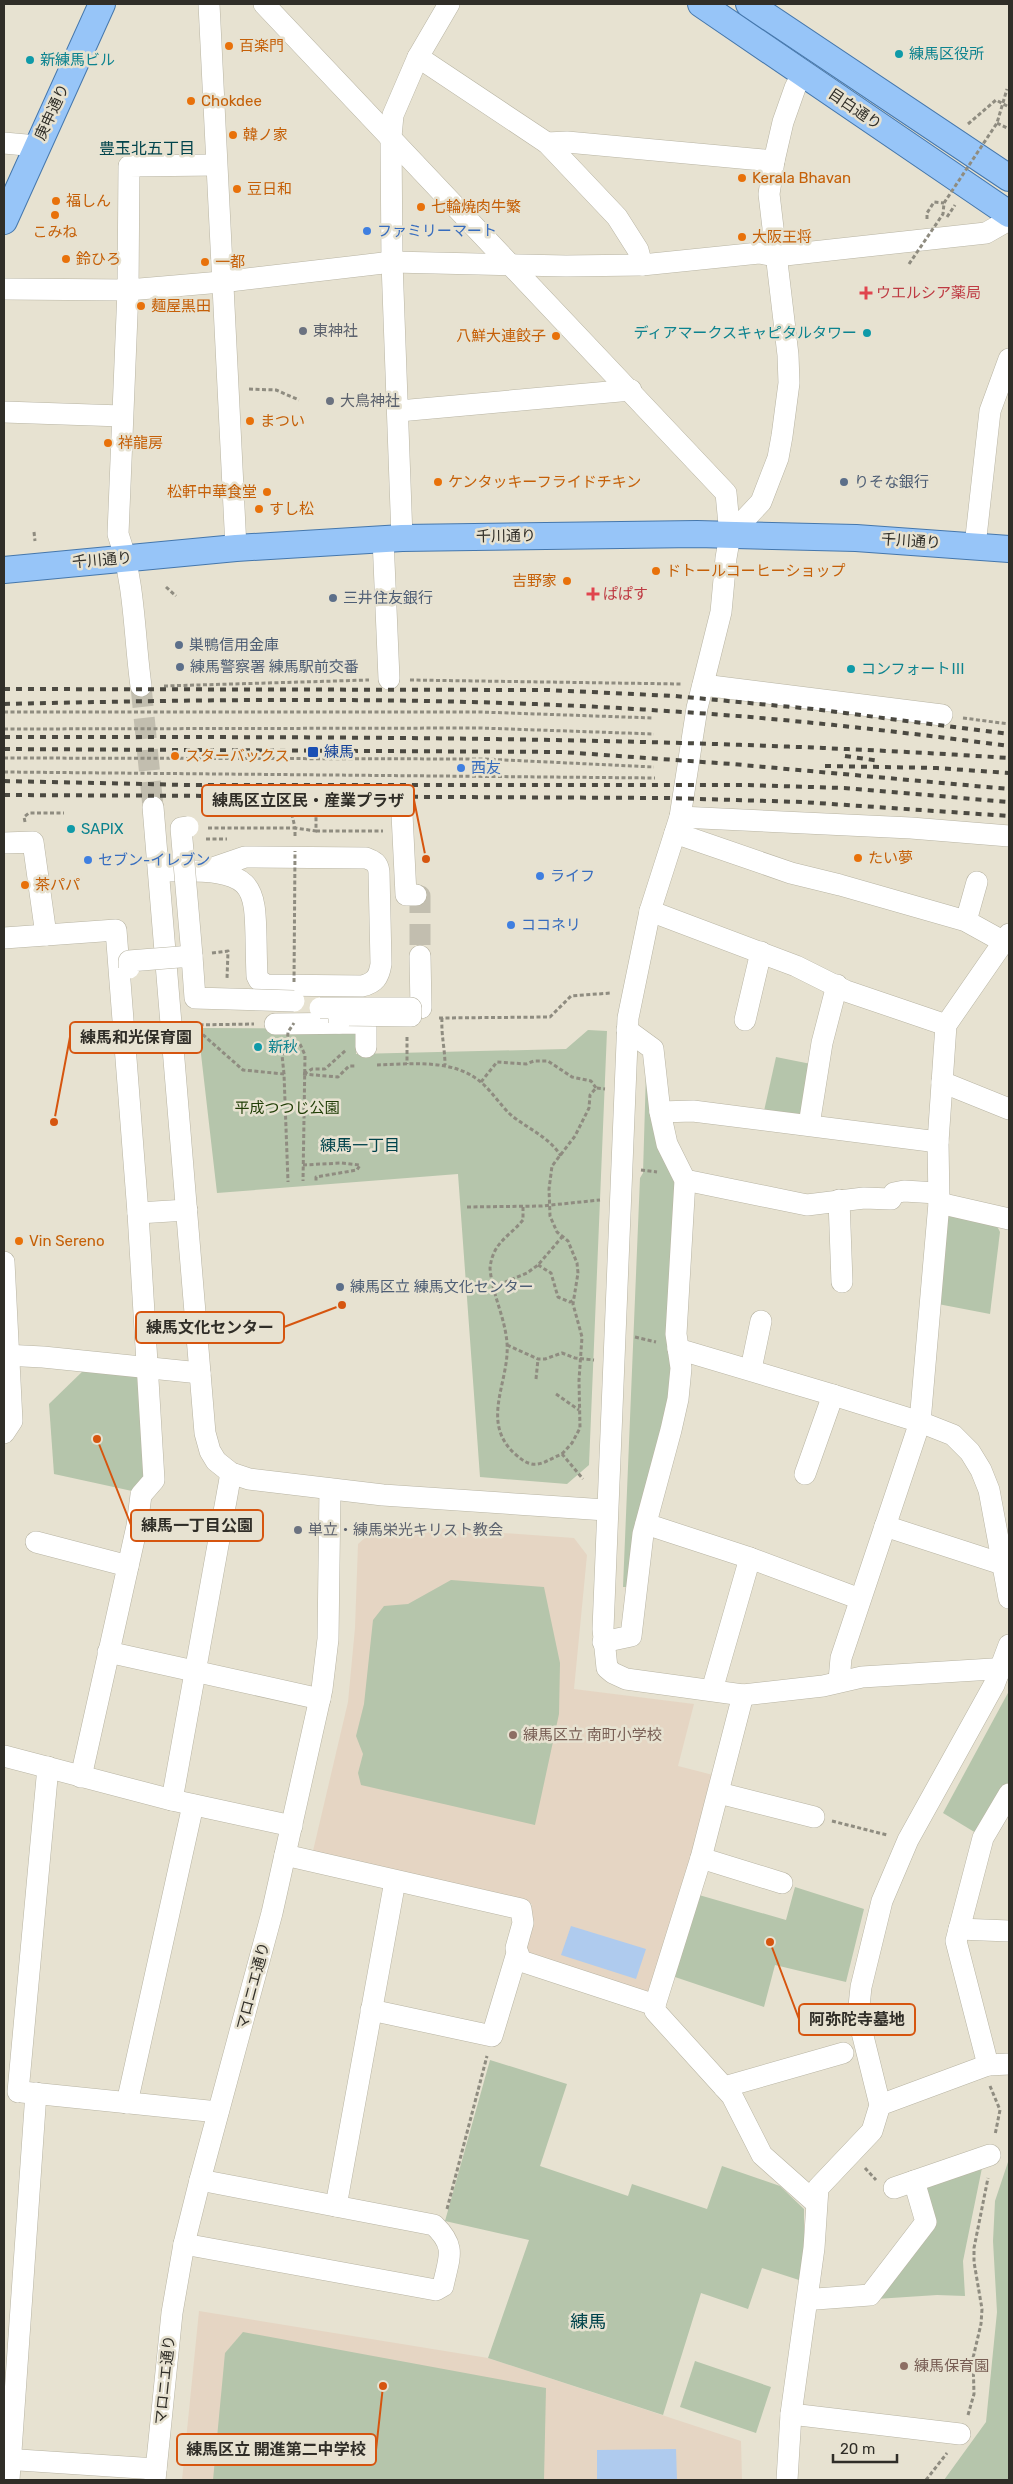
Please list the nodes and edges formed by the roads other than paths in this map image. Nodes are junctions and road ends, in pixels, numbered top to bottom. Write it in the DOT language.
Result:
graph roads {
  1 [pos="102,4"];
  2 [pos="209,4"];
  3 [pos="264,4"];
  4 [pos="449,4"];
  5 [pos="701,4"];
  6 [pos="749,4"];
  7 [pos="418,57"];
  8 [pos="802,74"];
  9 [pos="391,137"];
  10 [pos="4,143"];
  11 [pos="547,144"];
  12 [pos="37,146"];
  13 [pos="774,161"];
  14 [pos="216,165"];
  15 [pos="1009,178"];
  16 [pos="1009,214"];
  17 [pos="1009,220"];
  18 [pos="4,221"];
  19 [pos="776,256"];
  20 [pos="392,262"];
  21 [pos="510,264"];
  22 [pos="642,265"];
  23 [pos="221,282"];
  24 [pos="4,289"];
  25 [pos="128,290"];
  26 [pos="1009,359"];
  27 [pos="631,390"];
  28 [pos="399,411"];
  29 [pos="4,412"];
  30 [pos="122,416"];
  31 [pos="730,535"];
  32 [pos="392,538"];
  33 [pos="975,546"];
  34 [pos="236,548"];
  35 [pos="1009,549"];
  36 [pos="126,558"];
  37 [pos="4,570"];
  38 [pos="389,679"];
  39 [pos="694,684"];
  40 [pos="140,686"];
  41 [pos="942,715"];
  42 [pos="153,807"];
  43 [pos="401,814"];
  44 [pos="677,825"];
  45 [pos="191,828"];
  46 [pos="1009,836"];
  47 [pos="4,843"];
  48 [pos="207,870"];
  49 [pos="159,871"];
  50 [pos="977,882"];
  51 [pos="416,895"];
  52 [pos="650,911"];
  53 [pos="966,921"];
  54 [pos="46,935"];
  55 [pos="4,938"];
  56 [pos="1007,938"];
  57 [pos="761,952"];
  58 [pos="192,956"];
  59 [pos="420,956"];
  60 [pos="129,968"];
  61 [pos="837,985"];
  62 [pos="294,1000"];
  63 [pos="320,1008"];
  64 [pos="411,1008"];
  65 [pos="745,1020"];
  66 [pos="339,1023"];
  67 [pos="946,1025"];
  68 [pos="291,1028"];
  69 [pos="627,1030"];
  70 [pos="362,1057"];
  71 [pos="942,1082"];
  72 [pos="1009,1109"];
  73 [pos="660,1112"];
  74 [pos="809,1125"];
  75 [pos="938,1142"];
  76 [pos="685,1180"];
  77 [pos="938,1198"];
  78 [pos="839,1200"];
  79 [pos="187,1210"];
  80 [pos="138,1212"];
  81 [pos="1009,1219"];
  82 [pos="4,1262"];
  83 [pos="842,1282"];
  84 [pos="761,1321"];
  85 [pos="678,1349"];
  86 [pos="6,1355"];
  87 [pos="148,1368"];
  88 [pos="751,1369"];
  89 [pos="200,1373"];
  90 [pos="833,1395"];
  91 [pos="920,1422"];
  92 [pos="4,1433"];
  93 [pos="231,1473"];
  94 [pos="805,1474"];
  95 [pos="330,1489"];
  96 [pos="606,1510"];
  97 [pos="646,1524"];
  98 [pos="884,1526"];
  99 [pos="36,1542"];
  100 [pos="750,1558"];
  101 [pos="1002,1564"];
  102 [pos="128,1566"];
  103 [pos="1009,1598"];
  104 [pos="860,1599"];
  105 [pos="603,1642"];
  106 [pos="1009,1645"];
  107 [pos="108,1652"];
  108 [pos="1006,1668"];
  109 [pos="196,1671"];
  110 [pos="839,1681"];
  111 [pos="712,1690"];
  112 [pos="743,1695"];
  113 [pos="320,1699"];
  114 [pos="4,1756"];
  115 [pos="48,1767"];
  116 [pos="80,1777"];
  117 [pos="719,1793"];
  118 [pos="1009,1794"];
  119 [pos="172,1800"];
  120 [pos="193,1805"];
  121 [pos="814,1817"];
  122 [pos="292,1826"];
  123 [pos="285,1855"];
  124 [pos="701,1858"];
  125 [pos="395,1881"];
  126 [pos="782,1883"];
  127 [pos="959,1930"];
  128 [pos="1009,1931"];
  129 [pos="517,1953"];
  130 [pos="655,2005"];
  131 [pos="371,2010"];
  132 [pos="843,2053"];
  133 [pos="1009,2064"];
  134 [pos="988,2065"];
  135 [pos="724,2087"];
  136 [pos="19,2092"];
  137 [pos="128,2102"];
  138 [pos="880,2104"];
  139 [pos="218,2112"];
  140 [pos="990,2155"];
  141 [pos="200,2180"];
  142 [pos="816,2202"];
  143 [pos="336,2206"];
  144 [pos="184,2244"];
  145 [pos="816,2299"];
  146 [pos="791,2414"];
  147 [pos="960,2434"];
  148 [pos="7,2466"];
  149 [pos="156,2474"];
  150 [pos="787,2480"];
  1 -- 12 [label="main road, 庚申通り"];
  2 -- 14 [label="street"];
  3 -- 9 [label="street"];
  4 -- 7 [label="street"];
  5 -- 8 [label="main road, 目白通り"];
  6 -- 15 [label="main road, 目白通り"];
  7 -- 9 [label="street"];
  7 -- 11 [label="street"];
  8 -- 13 [label="street"];
  8 -- 16 [label="main road, 目白通り"];
  9 -- 20 [label="street"];
  9 -- 21 [label="street"];
  10 -- 12 [label="street"];
  11 -- 13 [label="street"];
  11 -- 22 [label="street"];
  12 -- 18 [label="main road, 庚申通り"];
  13 -- 19 [label="street"];
  14 -- 23 [label="street"];
  14 -- 25 [label="street"];
  17 -- 19 [label="street"];
  19 -- 22 [label="street"];
  19 -- 31 [label="street"];
  20 -- 21 [label="street"];
  20 -- 23 [label="street"];
  20 -- 28 [label="street"];
  21 -- 22 [label="street"];
  21 -- 27 [label="street"];
  23 -- 25 [label="street"];
  23 -- 34 [label="street"];
  24 -- 25 [label="street"];
  25 -- 30 [label="street"];
  26 -- 33 [label="street"];
  27 -- 28 [label="street"];
  27 -- 31 [label="street"];
  28 -- 32 [label="street"];
  29 -- 30 [label="street"];
  30 -- 36 [label="street"];
  31 -- 32 [label="main road, 千川通り"];
  31 -- 33 [label="main road, 千川通り"];
  31 -- 39 [label="street"];
  32 -- 34 [label="main road, 千川通り"];
  32 -- 38 [label="street"];
  33 -- 35 [label="main road, 千川通り"];
  34 -- 36 [label="main road, 千川通り"];
  36 -- 37 [label="main road, 千川通り"];
  36 -- 40 [label="street"];
  39 -- 41 [label="street"];
  39 -- 44 [label="street"];
  42 -- 49 [label="street"];
  43 -- 51 [label="street"];
  44 -- 46 [label="street"];
  44 -- 52 [label="street"];
  44 -- 53 [label="street"];
  45 -- 58 [label="street, bridge"];
  47 -- 54 [label="street"];
  48 -- 48 [label="street"];
  48 -- 49 [label="street"];
  49 -- 79 [label="street"];
  50 -- 53 [label="street"];
  52 -- 57 [label="street"];
  52 -- 69 [label="street"];
  53 -- 56 [label="street"];
  54 -- 55 [label="street"];
  54 -- 80 [label="street"];
  56 -- 67 [label="street"];
  57 -- 61 [label="street"];
  57 -- 65 [label="street"];
  58 -- 60 [label="street, bridge"];
  58 -- 62 [label="street, bridge"];
  59 -- 64 [label="street"];
  61 -- 67 [label="street"];
  61 -- 74 [label="street"];
  63 -- 64 [label="street, bridge"];
  64 -- 66 [label="street, bridge"];
  66 -- 68 [label="street"];
  66 -- 70 [label="street"];
  67 -- 71 [label="street"];
  69 -- 73 [label="street"];
  69 -- 96 [label="street"];
  71 -- 72 [label="street"];
  71 -- 75 [label="street"];
  73 -- 74 [label="street"];
  73 -- 76 [label="street"];
  74 -- 75 [label="street"];
  75 -- 77 [label="street"];
  76 -- 78 [label="street"];
  76 -- 85 [label="street"];
  77 -- 78 [label="street"];
  77 -- 81 [label="street"];
  77 -- 91 [label="street"];
  78 -- 83 [label="street"];
  79 -- 80 [label="street"];
  79 -- 89 [label="street"];
  80 -- 87 [label="street"];
  82 -- 86 [label="street"];
  84 -- 88 [label="street"];
  85 -- 88 [label="street"];
  85 -- 97 [label="street"];
  86 -- 87 [label="street"];
  86 -- 92 [label="street"];
  87 -- 89 [label="street"];
  87 -- 102 [label="street"];
  88 -- 90 [label="street"];
  89 -- 93 [label="street"];
  90 -- 91 [label="street"];
  90 -- 94 [label="street"];
  91 -- 98 [label="street"];
  91 -- 101 [label="street"];
  93 -- 95 [label="street"];
  93 -- 109 [label="street"];
  95 -- 96 [label="street"];
  95 -- 113 [label="street, マロニエ通り"];
  96 -- 105 [label="street"];
  97 -- 100 [label="street"];
  97 -- 105 [label="street"];
  98 -- 101 [label="street"];
  98 -- 104 [label="street"];
  99 -- 102 [label="street"];
  100 -- 104 [label="street"];
  100 -- 111 [label="street"];
  101 -- 103 [label="street"];
  102 -- 107 [label="street"];
  104 -- 110 [label="street"];
  105 -- 111 [label="street"];
  106 -- 108 [label="street"];
  107 -- 109 [label="street"];
  107 -- 116 [label="street"];
  108 -- 110 [label="street"];
  108 -- 138 [label="street"];
  109 -- 113 [label="street"];
  109 -- 119 [label="street"];
  110 -- 112 [label="street"];
  111 -- 112 [label="street"];
  112 -- 117 [label="street"];
  113 -- 122 [label="street, マロニエ通り"];
  114 -- 115 [label="street"];
  115 -- 116 [label="street"];
  115 -- 136 [label="street"];
  116 -- 119 [label="street"];
  117 -- 121 [label="street"];
  117 -- 124 [label="street"];
  118 -- 127 [label="street"];
  119 -- 120 [label="street"];
  120 -- 122 [label="street"];
  120 -- 137 [label="street"];
  122 -- 123 [label="street, マロニエ通り"];
  123 -- 125 [label="street"];
  123 -- 139 [label="street, マロニエ通り"];
  124 -- 126 [label="street"];
  124 -- 130 [label="street"];
  125 -- 129 [label="street"];
  125 -- 131 [label="street"];
  127 -- 128 [label="street"];
  127 -- 134 [label="street"];
  129 -- 130 [label="street"];
  129 -- 131 [label="street"];
  130 -- 135 [label="street"];
  131 -- 143 [label="street"];
  132 -- 135 [label="street"];
  133 -- 134 [label="street"];
  134 -- 138 [label="street"];
  135 -- 142 [label="street"];
  136 -- 137 [label="street"];
  136 -- 148 [label="street"];
  137 -- 139 [label="street"];
  138 -- 142 [label="street"];
  139 -- 141 [label="street, マロニエ通り"];
  140 -- 145 [label="street"];
  141 -- 143 [label="street"];
  141 -- 144 [label="street, マロニエ通り"];
  142 -- 146 [label="street"];
  143 -- 144 [label="street"];
  144 -- 149 [label="street, マロニエ通り"];
  146 -- 147 [label="street"];
  146 -- 150 [label="street"];
  148 -- 149 [label="street"];
}
